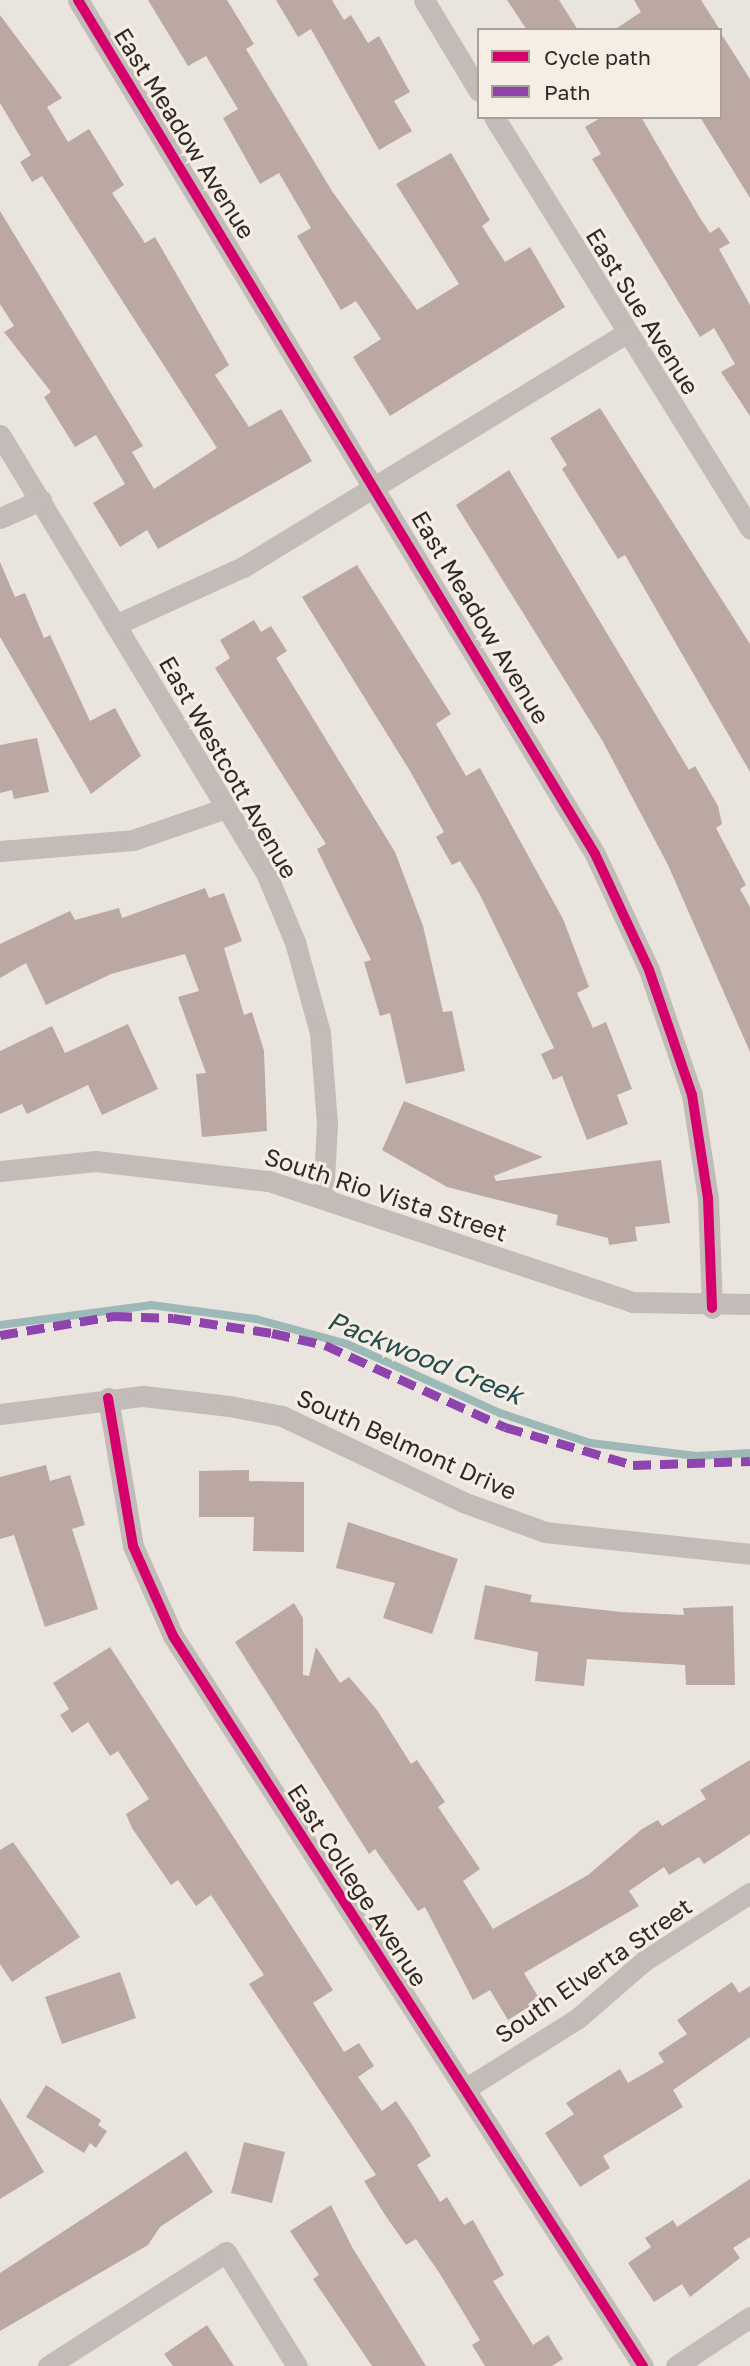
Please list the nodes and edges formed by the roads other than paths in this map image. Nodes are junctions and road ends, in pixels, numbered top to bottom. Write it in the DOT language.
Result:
graph roads {
  1 [pos="78,0"];
  2 [pos="424,0"];
  3 [pos="477,88"];
  4 [pos="495,119"];
  5 [pos="624,334"];
  6 [pos="0,435"];
  7 [pos="378,486"];
  8 [pos="41,500"];
  9 [pos="0,518"];
  10 [pos="750,530"];
  11 [pos="115,625"];
  12 [pos="226,808"];
  13 [pos="0,851"];
  14 [pos="0,1171"];
  15 [pos="323,1197"];
  16 [pos="750,1304"];
  17 [pos="712,1308"];
  18 [pos="108,1398"];
  19 [pos="0,1414"];
  20 [pos="750,1554"];
  21 [pos="750,1893"];
  22 [pos="465,2089"];
  23 [pos="750,2317"];
  24 [pos="48,2366"];
  25 [pos="297,2366"];
  26 [pos="643,2366"];
  27 [pos="676,2366"];
  1 -- 7 [label="street, East Meadow Avenue"];
  2 -- 3 [label="street"];
  4 -- 5 [label="street, East Sue Avenue"];
  5 -- 7 [label="street"];
  5 -- 10 [label="street, East Sue Avenue"];
  6 -- 8 [label="street, East Westcott Avenue"];
  7 -- 11 [label="street"];
  7 -- 17 [label="street, East Meadow Avenue"];
  8 -- 9 [label="street"];
  8 -- 11 [label="street, East Westcott Avenue"];
  11 -- 12 [label="street, East Westcott Avenue"];
  12 -- 13 [label="street"];
  12 -- 15 [label="street, East Westcott Avenue"];
  14 -- 15 [label="street, South Rio Vista Street"];
  15 -- 17 [label="street, South Rio Vista Street"];
  16 -- 17 [label="street, South Rio Vista Street"];
  18 -- 19 [label="street, South Belmont Drive"];
  18 -- 20 [label="street, South Belmont Drive"];
  18 -- 22 [label="street, East College Avenue"];
  21 -- 22 [label="street, South Elverta Street"];
  22 -- 26 [label="street, East College Avenue"];
  23 -- 27 [label="street"];
  24 -- 25 [label="street"];
}
